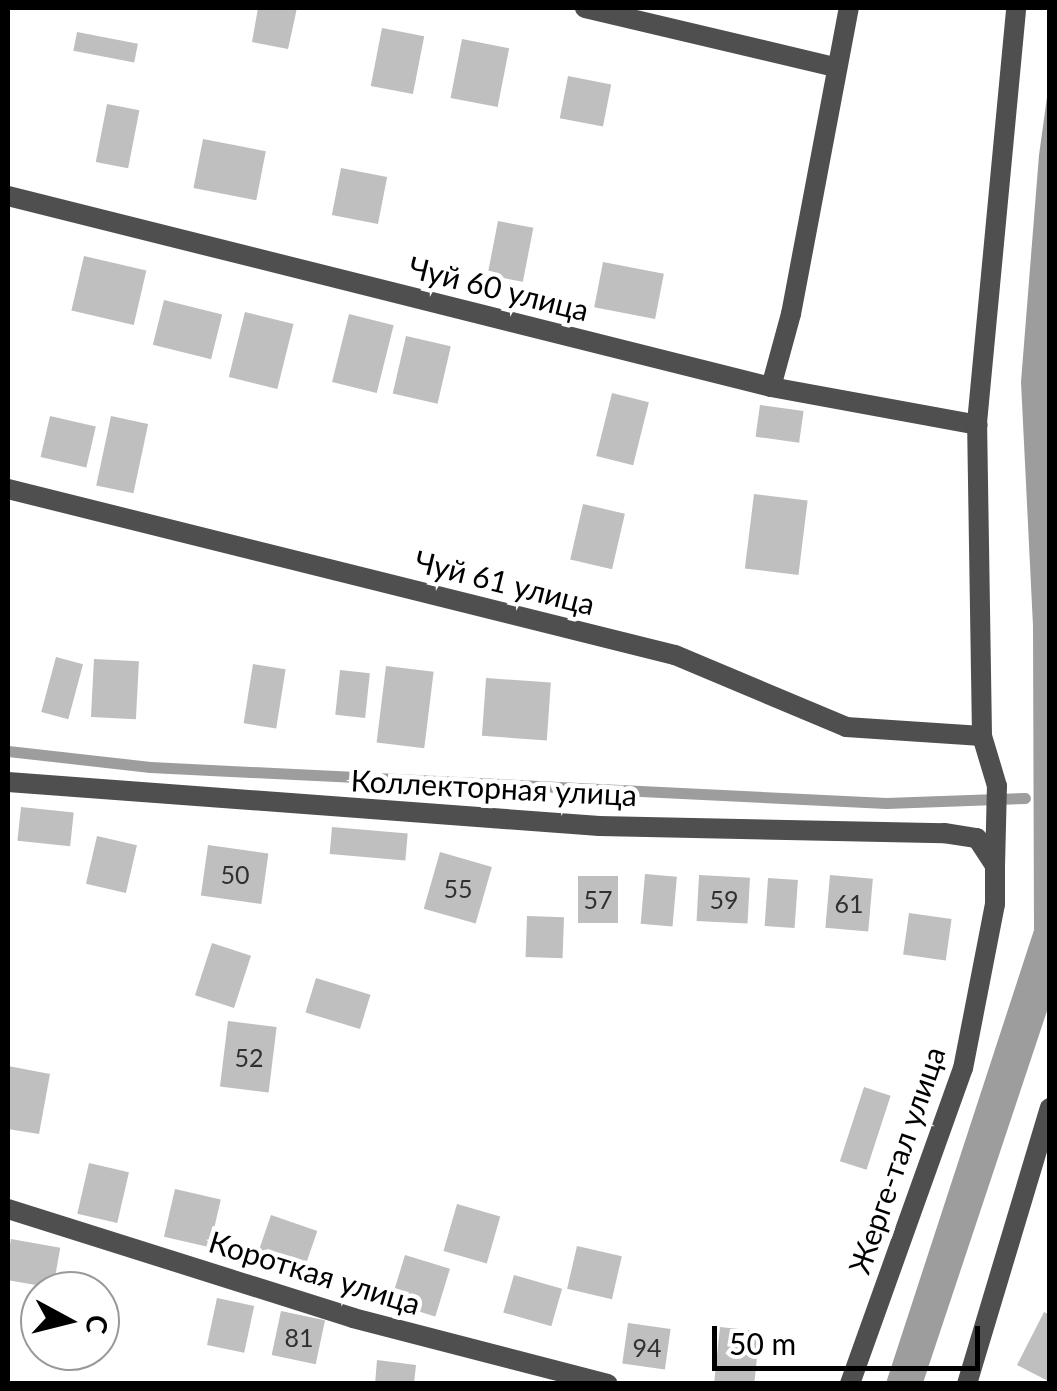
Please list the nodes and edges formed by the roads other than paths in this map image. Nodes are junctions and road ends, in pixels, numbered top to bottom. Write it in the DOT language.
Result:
graph roads {
  1 [pos="585,8"];
  2 [pos="850,8"];
  3 [pos="1016,8"];
  4 [pos="835,67"];
  5 [pos="8,196"];
  6 [pos="771,387"];
  7 [pos="978,425"];
  8 [pos="8,489"];
  9 [pos="982,736"];
  10 [pos="8,782"];
  11 [pos="994,866"];
  12 [pos="1050,1108"];
  13 [pos="8,1209"];
  14 [pos="608,1384"];
  15 [pos="850,1384"];
  16 [pos="967,1384"];
  1 -- 4 [label="street"];
  2 -- 4 [label="street"];
  3 -- 7 [label="street"];
  4 -- 6 [label="street"];
  5 -- 6 [label="street, Чуй 60 улица"];
  6 -- 7 [label="street, Чуй 60 улица"];
  7 -- 9 [label="street"];
  8 -- 9 [label="street, Чуй 61 улица"];
  9 -- 11 [label="street, Жерге-тал улица"];
  10 -- 11 [label="street, Коллекторная улица"];
  11 -- 15 [label="street, Жерге-тал улица"];
  12 -- 16 [label="street"];
  13 -- 14 [label="street, Короткая улица"];
}
